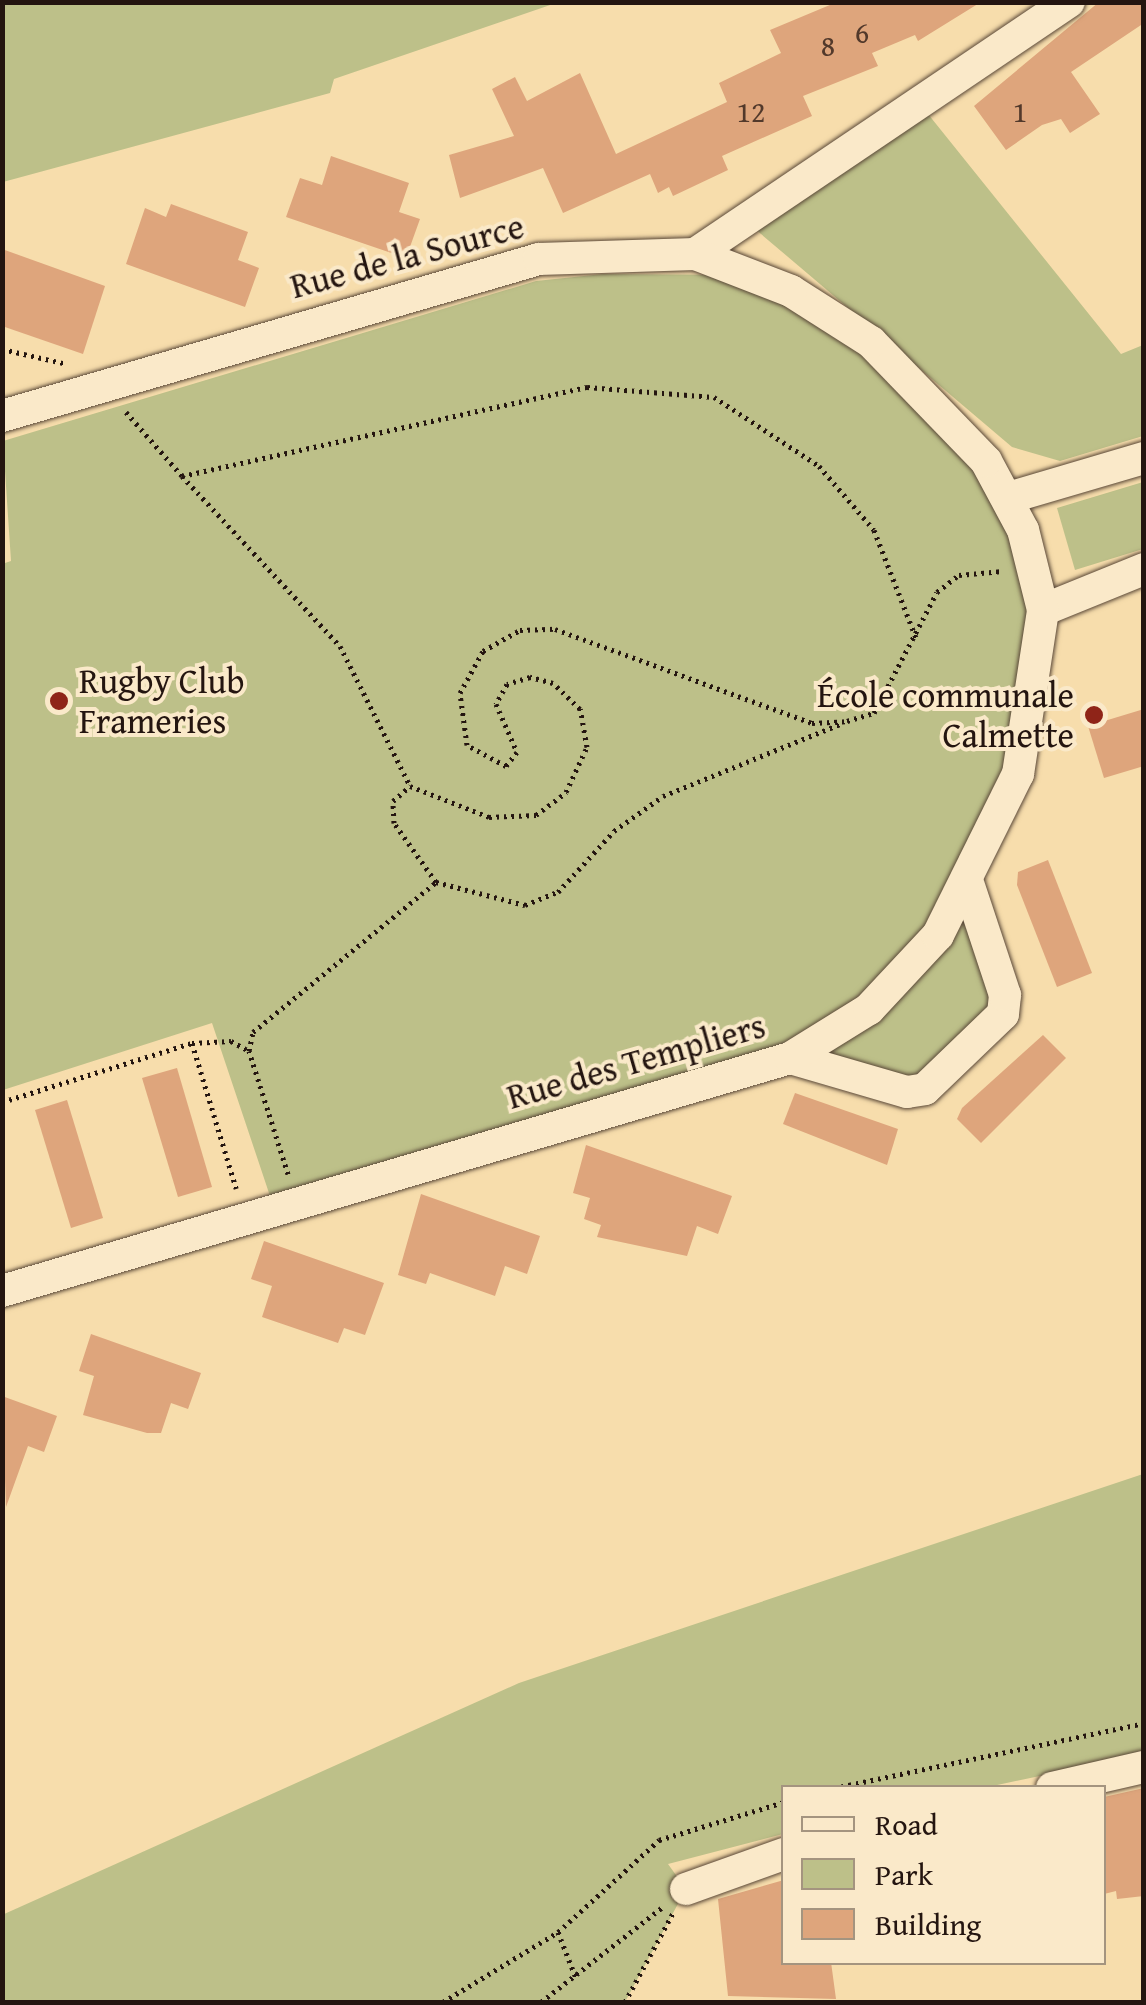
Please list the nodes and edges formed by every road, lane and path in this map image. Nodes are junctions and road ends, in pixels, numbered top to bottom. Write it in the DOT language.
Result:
graph roads {
  1 [pos="1069,2"];
  2 [pos="696,254"];
  3 [pos="2,349"];
  4 [pos="70,366"];
  5 [pos="103,382"];
  6 [pos="2,416"];
  7 [pos="1144,458"];
  8 [pos="182,476"];
  9 [pos="1008,498"];
  10 [pos="1035,567"];
  11 [pos="1144,569"];
  12 [pos="1043,610"];
  13 [pos="917,640"];
  14 [pos="848,721"];
  15 [pos="410,786"];
  16 [pos="436,882"];
  17 [pos="968,886"];
  18 [pos="192,1043"];
  19 [pos="249,1051"];
  20 [pos="790,1058"];
  21 [pos="2,1102"];
  22 [pos="296,1200"];
  23 [pos="246,1220"];
  24 [pos="2,1292"];
  25 [pos="1144,1723"];
  26 [pos="1144,1767"];
  27 [pos="848,1785"];
  28 [pos="1065,1785"];
  29 [pos="781,1803"];
  30 [pos="781,1855"];
  31 [pos="686,1888"];
  32 [pos="558,1932"];
  33 [pos="576,1978"];
  34 [pos="443,2002"];
  35 [pos="541,2002"];
  36 [pos="626,2002"];
  1 -- 2 [label="street"];
  2 -- 5 [label="street, Rue de la Source"];
  2 -- 9 [label="street, Rue des Templiers"];
  3 -- 4 [label="path"];
  5 -- 6 [label="street, Rue de la Source"];
  5 -- 8 [label="path"];
  7 -- 9 [label="street"];
  8 -- 13 [label="path"];
  8 -- 15 [label="path"];
  9 -- 10 [label="street, Rue des Templiers"];
  10 -- 12 [label="street, Rue des Templiers"];
  10 -- 13 [label="path"];
  11 -- 12 [label="street"];
  12 -- 17 [label="street, Rue des Templiers"];
  13 -- 14 [label="path"];
  14 -- 15 [label="path"];
  14 -- 16 [label="path"];
  15 -- 16 [label="path"];
  16 -- 19 [label="path"];
  17 -- 20 [label="street, Rue des Templiers"];
  17 -- 20 [label="street"];
  18 -- 19 [label="path"];
  18 -- 21 [label="path"];
  18 -- 23 [label="path"];
  19 -- 22 [label="path"];
  20 -- 22 [label="street, Rue des Templiers"];
  22 -- 23 [label="street, Rue des Templiers"];
  23 -- 24 [label="street, Rue des Templiers"];
  25 -- 27 [label="path"];
  26 -- 28 [label="street"];
  29 -- 32 [label="path"];
  30 -- 31 [label="street"];
  31 -- 33 [label="path"];
  31 -- 36 [label="path"];
  32 -- 33 [label="path"];
  32 -- 34 [label="path"];
  33 -- 35 [label="path"];
}
